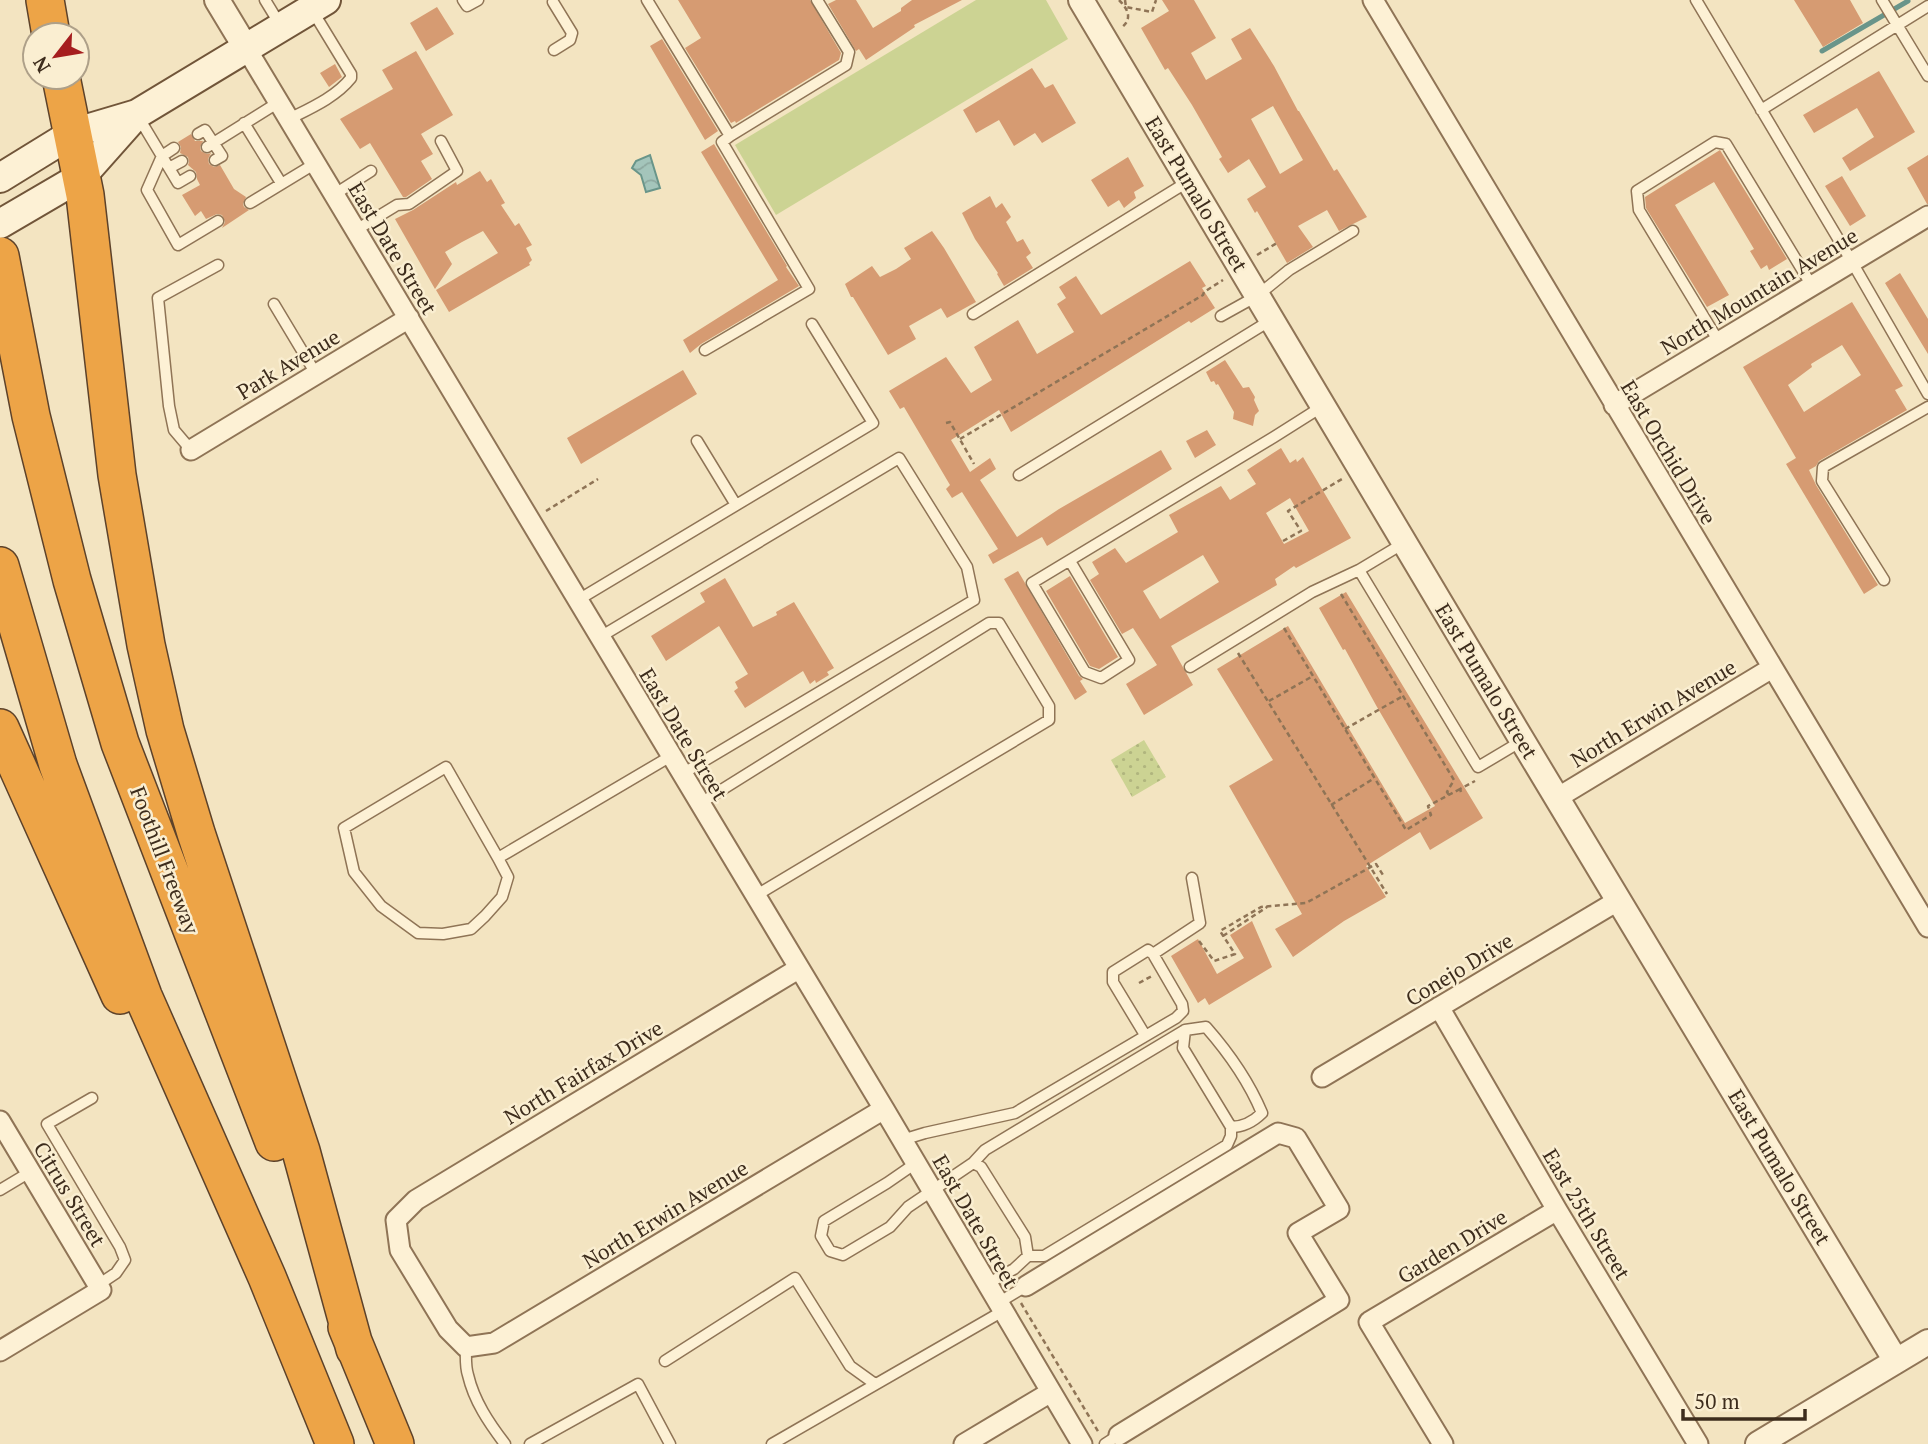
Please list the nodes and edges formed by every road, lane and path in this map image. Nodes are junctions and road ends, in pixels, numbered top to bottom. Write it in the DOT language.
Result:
graph roads {
  1 [pos="45,0"];
  2 [pos="265,0"];
  3 [pos="463,0"];
  4 [pos="478,0"];
  5 [pos="647,0"];
  6 [pos="817,0"];
  7 [pos="1081,0"];
  8 [pos="1119,0"];
  9 [pos="1125,0"];
  10 [pos="1156,0"];
  11 [pos="1373,0"];
  12 [pos="1696,0"];
  13 [pos="1882,0"];
  14 [pos="553,1"];
  15 [pos="221,2"];
  16 [pos="320,3"];
  17 [pos="1928,6"];
  18 [pos="1126,7"];
  19 [pos="49,21"];
  20 [pos="1898,25"];
  21 [pos="282,27"];
  22 [pos="1119,30"];
  23 [pos="246,48"];
  24 [pos="554,50"];
  25 [pos="1928,76"];
  26 [pos="64,91"];
  27 [pos="279,102"];
  28 [pos="1761,110"];
  29 [pos="137,114"];
  30 [pos="289,119"];
  31 [pos="244,123"];
  32 [pos="73,133"];
  33 [pos="198,134"];
  34 [pos="730,136"];
  35 [pos="441,141"];
  36 [pos="210,145"];
  37 [pos="174,148"];
  38 [pos="162,156"];
  39 [pos="215,160"];
  40 [pos="182,161"];
  41 [pos="316,163"];
  42 [pos="169,168"];
  43 [pos="371,171"];
  44 [pos="82,176"];
  45 [pos="190,176"];
  46 [pos="0,178"];
  47 [pos="1189,181"];
  48 [pos="281,183"];
  49 [pos="335,194"];
  50 [pos="250,203"];
  51 [pos="1928,216"];
  52 [pos="218,221"];
  53 [pos="0,223"];
  54 [pos="356,230"];
  55 [pos="1353,232"];
  56 [pos="1277,243"];
  57 [pos="1254,257"];
  58 [pos="1852,262"];
  59 [pos="1,264"];
  60 [pos="218,265"];
  61 [pos="1227,278"];
  62 [pos="1812,286"];
  63 [pos="1257,296"];
  64 [pos="274,304"];
  65 [pos="973,314"];
  66 [pos="1221,316"];
  67 [pos="408,318"];
  68 [pos="1272,320"];
  69 [pos="812,324"];
  70 [pos="1719,342"];
  71 [pos="705,350"];
  72 [pos="316,374"];
  73 [pos="1928,394"];
  74 [pos="1614,405"];
  75 [pos="1323,406"];
  76 [pos="1928,407"];
  77 [pos="946,423"];
  78 [pos="960,439"];
  79 [pos="697,441"];
  80 [pos="191,450"];
  81 [pos="974,464"];
  82 [pos="1019,475"];
  83 [pos="1345,478"];
  84 [pos="598,479"];
  85 [pos="736,505"];
  86 [pos="546,511"];
  87 [pos="1283,541"];
  88 [pos="1404,543"];
  89 [pos="1070,561"];
  90 [pos="0,566"];
  91 [pos="1359,570"];
  92 [pos="1884,580"];
  93 [pos="1341,595"];
  94 [pos="578,600"];
  95 [pos="1284,628"];
  96 [pos="600,637"];
  97 [pos="1231,642"];
  98 [pos="1191,667"];
  99 [pos="1772,668"];
  100 [pos="1313,676"];
  101 [pos="1403,696"];
  102 [pos="1269,701"];
  103 [pos="0,728"];
  104 [pos="1345,729"];
  105 [pos="1522,740"];
  106 [pos="671,756"];
  107 [pos="682,774"];
  108 [pos="1375,778"];
  109 [pos="1460,789"];
  110 [pos="1449,795"];
  111 [pos="1556,797"];
  112 [pos="699,804"];
  113 [pos="1331,804"];
  114 [pos="498,858"];
  115 [pos="1370,867"];
  116 [pos="1382,875"];
  117 [pos="1192,878"];
  118 [pos="1387,894"];
  119 [pos="755,896"];
  120 [pos="1619,900"];
  121 [pos="1928,927"];
  122 [pos="1196,937"];
  123 [pos="1153,954"];
  124 [pos="798,969"];
  125 [pos="1162,970"];
  126 [pos="1139,983"];
  127 [pos="1439,1007"];
  128 [pos="1185,1031"];
  129 [pos="1145,1035"];
  130 [pos="1322,1077"];
  131 [pos="92,1098"];
  132 [pos="884,1109"];
  133 [pos="1231,1127"];
  134 [pos="2,1128"];
  135 [pos="902,1140"];
  136 [pos="916,1163"];
  137 [pos="973,1163"];
  138 [pos="30,1172"];
  139 [pos="0,1189"];
  140 [pos="932,1191"];
  141 [pos="1557,1210"];
  142 [pos="1028,1256"];
  143 [pos="267,1277"];
  144 [pos="987,1284"];
  145 [pos="1026,1286"];
  146 [pos="99,1287"];
  147 [pos="1000,1307"];
  148 [pos="1928,1342"];
  149 [pos="466,1347"];
  150 [pos="355,1349"];
  151 [pos="0,1351"];
  152 [pos="665,1361"];
  153 [pos="1896,1361"];
  154 [pos="875,1384"];
  155 [pos="1051,1392"];
  156 [pos="1112,1440"];
  157 [pos="335,1444"];
  158 [pos="395,1444"];
  159 [pos="505,1444"];
  160 [pos="530,1444"];
  161 [pos="670,1444"];
  162 [pos="772,1444"];
  163 [pos="964,1444"];
  164 [pos="1082,1444"];
  165 [pos="1443,1444"];
  166 [pos="1698,1444"];
  167 [pos="1758,1444"];
  1 -- 19 [label="highway"];
  2 -- 21 [label="lane"];
  3 -- 4 [label="lane"];
  5 -- 34 [label="lane"];
  6 -- 34 [label="lane"];
  7 -- 47 [label="street, East Pumalo Street"];
  8 -- 18 [label="path"];
  9 -- 18 [label="path"];
  10 -- 18 [label="path"];
  11 -- 74 [label="street, East Orchid Drive"];
  12 -- 28 [label="lane"];
  13 -- 20 [label="lane"];
  14 -- 24 [label="lane"];
  15 -- 23 [label="street"];
  16 -- 21 [label="main road"];
  16 -- 30 [label="lane"];
  17 -- 20 [label="lane"];
  18 -- 22 [label="path"];
  20 -- 25 [label="lane"];
  20 -- 28 [label="lane"];
  21 -- 23 [label="main road"];
  23 -- 27 [label="street, East Date Street"];
  23 -- 29 [label="main road"];
  26 -- 32 [label="highway"];
  27 -- 30 [label="street, East Date Street"];
  27 -- 31 [label="lane"];
  28 -- 58 [label="lane"];
  29 -- 32 [label="main road"];
  29 -- 38 [label="lane"];
  29 -- 44 [label="main road"];
  30 -- 41 [label="street, East Date Street"];
  31 -- 36 [label="lane"];
  31 -- 48 [label="lane"];
  32 -- 44 [label="highway"];
  32 -- 46 [label="main road"];
  33 -- 36 [label="lane"];
  34 -- 71 [label="lane"];
  35 -- 54 [label="lane"];
  36 -- 39 [label="lane"];
  37 -- 38 [label="lane"];
  38 -- 42 [label="lane"];
  38 -- 52 [label="lane"];
  40 -- 42 [label="lane"];
  41 -- 48 [label="lane"];
  41 -- 49 [label="street, East Date Street"];
  42 -- 45 [label="lane"];
  43 -- 49 [label="lane"];
  44 -- 53 [label="main road"];
  44 -- 150 [label="highway"];
  47 -- 63 [label="street, East Pumalo Street"];
  47 -- 65 [label="lane"];
  48 -- 50 [label="lane"];
  49 -- 54 [label="street, East Date Street"];
  51 -- 58 [label="street, North Mountain Avenue"];
  54 -- 67 [label="street, East Date Street"];
  55 -- 63 [label="lane"];
  56 -- 57 [label="path"];
  58 -- 62 [label="street, North Mountain Avenue"];
  58 -- 73 [label="lane"];
  59 -- 150 [label="highway, Foothill Freeway"];
  60 -- 80 [label="lane"];
  61 -- 78 [label="path"];
  62 -- 70 [label="street, North Mountain Avenue"];
  62 -- 70 [label="lane"];
  63 -- 66 [label="lane"];
  63 -- 68 [label="street, East Pumalo Street"];
  64 -- 72 [label="lane"];
  67 -- 72 [label="street, Park Avenue"];
  67 -- 94 [label="street, East Date Street"];
  68 -- 75 [label="street, East Pumalo Street"];
  68 -- 82 [label="lane"];
  69 -- 85 [label="lane"];
  70 -- 74 [label="street, North Mountain Avenue"];
  72 -- 80 [label="street, Park Avenue"];
  74 -- 99 [label="street, East Orchid Drive"];
  75 -- 88 [label="street, East Pumalo Street"];
  75 -- 89 [label="lane"];
  76 -- 92 [label="lane"];
  77 -- 78 [label="path"];
  78 -- 81 [label="path"];
  79 -- 85 [label="lane"];
  83 -- 87 [label="path"];
  84 -- 86 [label="path"];
  85 -- 94 [label="lane"];
  88 -- 91 [label="lane"];
  88 -- 105 [label="street, East Pumalo Street"];
  89 -- 89 [label="lane"];
  90 -- 143 [label="highway"];
  91 -- 97 [label="lane"];
  91 -- 105 [label="lane"];
  93 -- 101 [label="path"];
  94 -- 96 [label="street, East Date Street"];
  95 -- 100 [label="path"];
  96 -- 106 [label="street, East Date Street"];
  96 -- 107 [label="lane"];
  97 -- 98 [label="lane"];
  97 -- 113 [label="path"];
  99 -- 111 [label="street, North Erwin Avenue"];
  99 -- 121 [label="street, East Orchid Drive"];
  100 -- 102 [label="path"];
  100 -- 104 [label="path"];
  101 -- 104 [label="path"];
  101 -- 110 [label="path"];
  103 -- 143 [label="highway"];
  104 -- 108 [label="path"];
  105 -- 111 [label="street, East Pumalo Street"];
  106 -- 107 [label="street, East Date Street"];
  106 -- 114 [label="lane"];
  107 -- 112 [label="street, East Date Street"];
  108 -- 110 [label="path"];
  108 -- 113 [label="path"];
  109 -- 110 [label="path"];
  111 -- 120 [label="street, East Pumalo Street"];
  112 -- 119 [label="street, East Date Street"];
  112 -- 119 [label="lane"];
  113 -- 115 [label="path"];
  114 -- 114 [label="lane"];
  115 -- 116 [label="path"];
  115 -- 118 [label="path"];
  115 -- 122 [label="path"];
  117 -- 123 [label="lane"];
  119 -- 124 [label="street, East Date Street"];
  120 -- 127 [label="street, Conejo Drive"];
  120 -- 153 [label="street, East Pumalo Street"];
  123 -- 125 [label="lane"];
  123 -- 129 [label="lane"];
  124 -- 132 [label="street, East Date Street"];
  124 -- 149 [label="street, North Fairfax Drive"];
  125 -- 126 [label="path"];
  125 -- 129 [label="lane"];
  127 -- 130 [label="street, Conejo Drive"];
  127 -- 141 [label="street, East 25th Street"];
  128 -- 133 [label="lane"];
  128 -- 133 [label="lane"];
  128 -- 137 [label="lane"];
  129 -- 135 [label="lane"];
  131 -- 146 [label="lane"];
  132 -- 135 [label="street, East Date Street"];
  132 -- 149 [label="street, North Erwin Avenue"];
  133 -- 142 [label="lane"];
  134 -- 138 [label="street, Citrus Street"];
  135 -- 136 [label="street, East Date Street"];
  136 -- 140 [label="street, East Date Street"];
  136 -- 140 [label="lane"];
  137 -- 140 [label="lane"];
  137 -- 142 [label="lane"];
  138 -- 139 [label="lane"];
  138 -- 146 [label="street, Citrus Street"];
  140 -- 144 [label="street, East Date Street"];
  141 -- 165 [label="street, Garden Drive"];
  141 -- 166 [label="street, East 25th Street"];
  142 -- 144 [label="lane"];
  143 -- 157 [label="highway"];
  144 -- 147 [label="street, East Date Street"];
  145 -- 147 [label="lane"];
  145 -- 156 [label="street"];
  146 -- 151 [label="street"];
  147 -- 154 [label="lane"];
  147 -- 155 [label="street, East Date Street"];
  148 -- 153 [label="street"];
  149 -- 159 [label="lane"];
  150 -- 158 [label="highway, Foothill Freeway"];
  152 -- 154 [label="lane"];
  153 -- 167 [label="street"];
  154 -- 162 [label="lane"];
  155 -- 163 [label="street"];
  155 -- 164 [label="street, East Date Street"];
  160 -- 161 [label="lane"];
}
